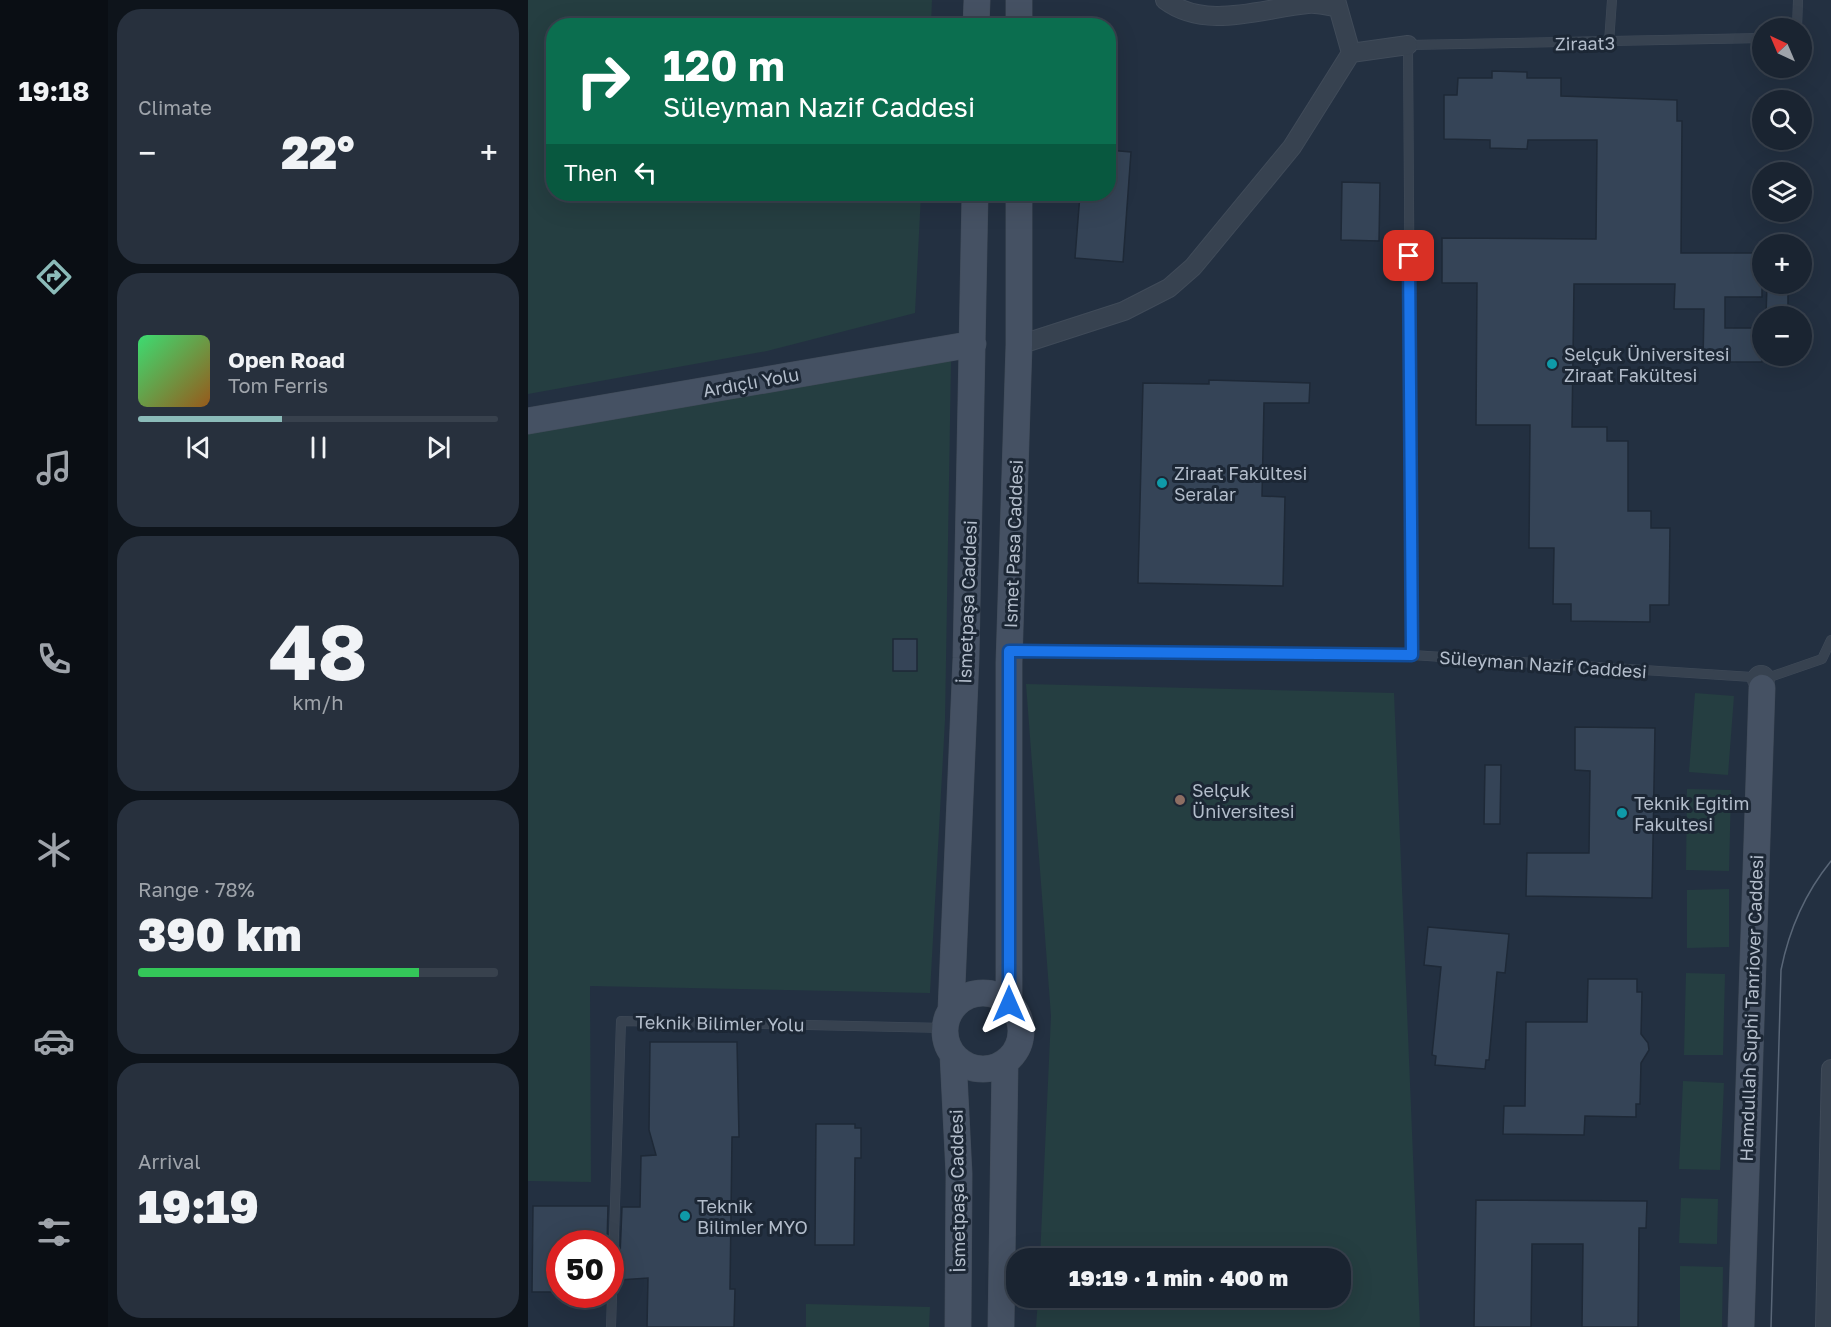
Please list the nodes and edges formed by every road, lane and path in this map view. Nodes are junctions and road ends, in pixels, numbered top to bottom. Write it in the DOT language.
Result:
graph roads {
  1 [pos="977,0"];
  2 [pos="1019,0"];
  3 [pos="1165,0"];
  4 [pos="1612,0"];
  5 [pos="1798,0"];
  6 [pos="1336,4"];
  7 [pos="976,18"];
  8 [pos="1019,18"];
  9 [pos="1797,18"];
  10 [pos="1752,38"];
  11 [pos="1609,42"];
  12 [pos="1408,45"];
  13 [pos="1351,53"];
  14 [pos="975,201"];
  15 [pos="1019,201"];
  16 [pos="973,344"];
  17 [pos="1019,345"];
  18 [pos="528,421"];
  19 [pos="1831,640"];
  20 [pos="1009,651"];
  21 [pos="1412,655"];
  22 [pos="1761,681"];
  23 [pos="1009,1004"];
  24 [pos="948,1019"];
  25 [pos="953,1055"];
  26 [pos="1005,1062"];
  27 [pos="1831,1069"];
  28 [pos="611,1327"];
  29 [pos="958,1327"];
  30 [pos="1001,1327"];
  31 [pos="1740,1327"];
  32 [pos="1826,1327"];
  1 -- 7 [label="main road"];
  2 -- 8 [label="main road"];
  3 -- 6 [label="street"];
  4 -- 11 [label="lane"];
  5 -- 9 [label="lane"];
  6 -- 13 [label="street"];
  10 -- 11 [label="lane, Ziraat3"];
  11 -- 12 [label="lane, Ziraat3"];
  12 -- 13 [label="street"];
  12 -- 21 [label="lane"];
  13 -- 17 [label="street"];
  14 -- 16 [label="main road, İsmetpaşa Caddesi"];
  15 -- 17 [label="main road, Ismet Pasa Caddesi"];
  16 -- 18 [label="main road, Ardıçlı Yolu"];
  16 -- 24 [label="main road, İsmetpaşa Caddesi"];
  17 -- 20 [label="main road, Ismet Pasa Caddesi"];
  19 -- 22 [label="lane"];
  20 -- 21 [label="lane, Süleyman Nazif Caddesi"];
  20 -- 23 [label="main road, Ismet Pasa Caddesi"];
  21 -- 22 [label="lane, Süleyman Nazif Caddesi"];
  22 -- 31 [label="main road, Hamdullah Suphi Tanriover Caddesi"];
  23 -- 24 [label="main road"];
  23 -- 26 [label="main road"];
  24 -- 25 [label="main road"];
  24 -- 28 [label="lane, Teknik Bilimler Yolu"];
  25 -- 26 [label="main road"];
  25 -- 29 [label="main road, İsmetpaşa Caddesi"];
  26 -- 30 [label="main road"];
  27 -- 32 [label="street"];
}
